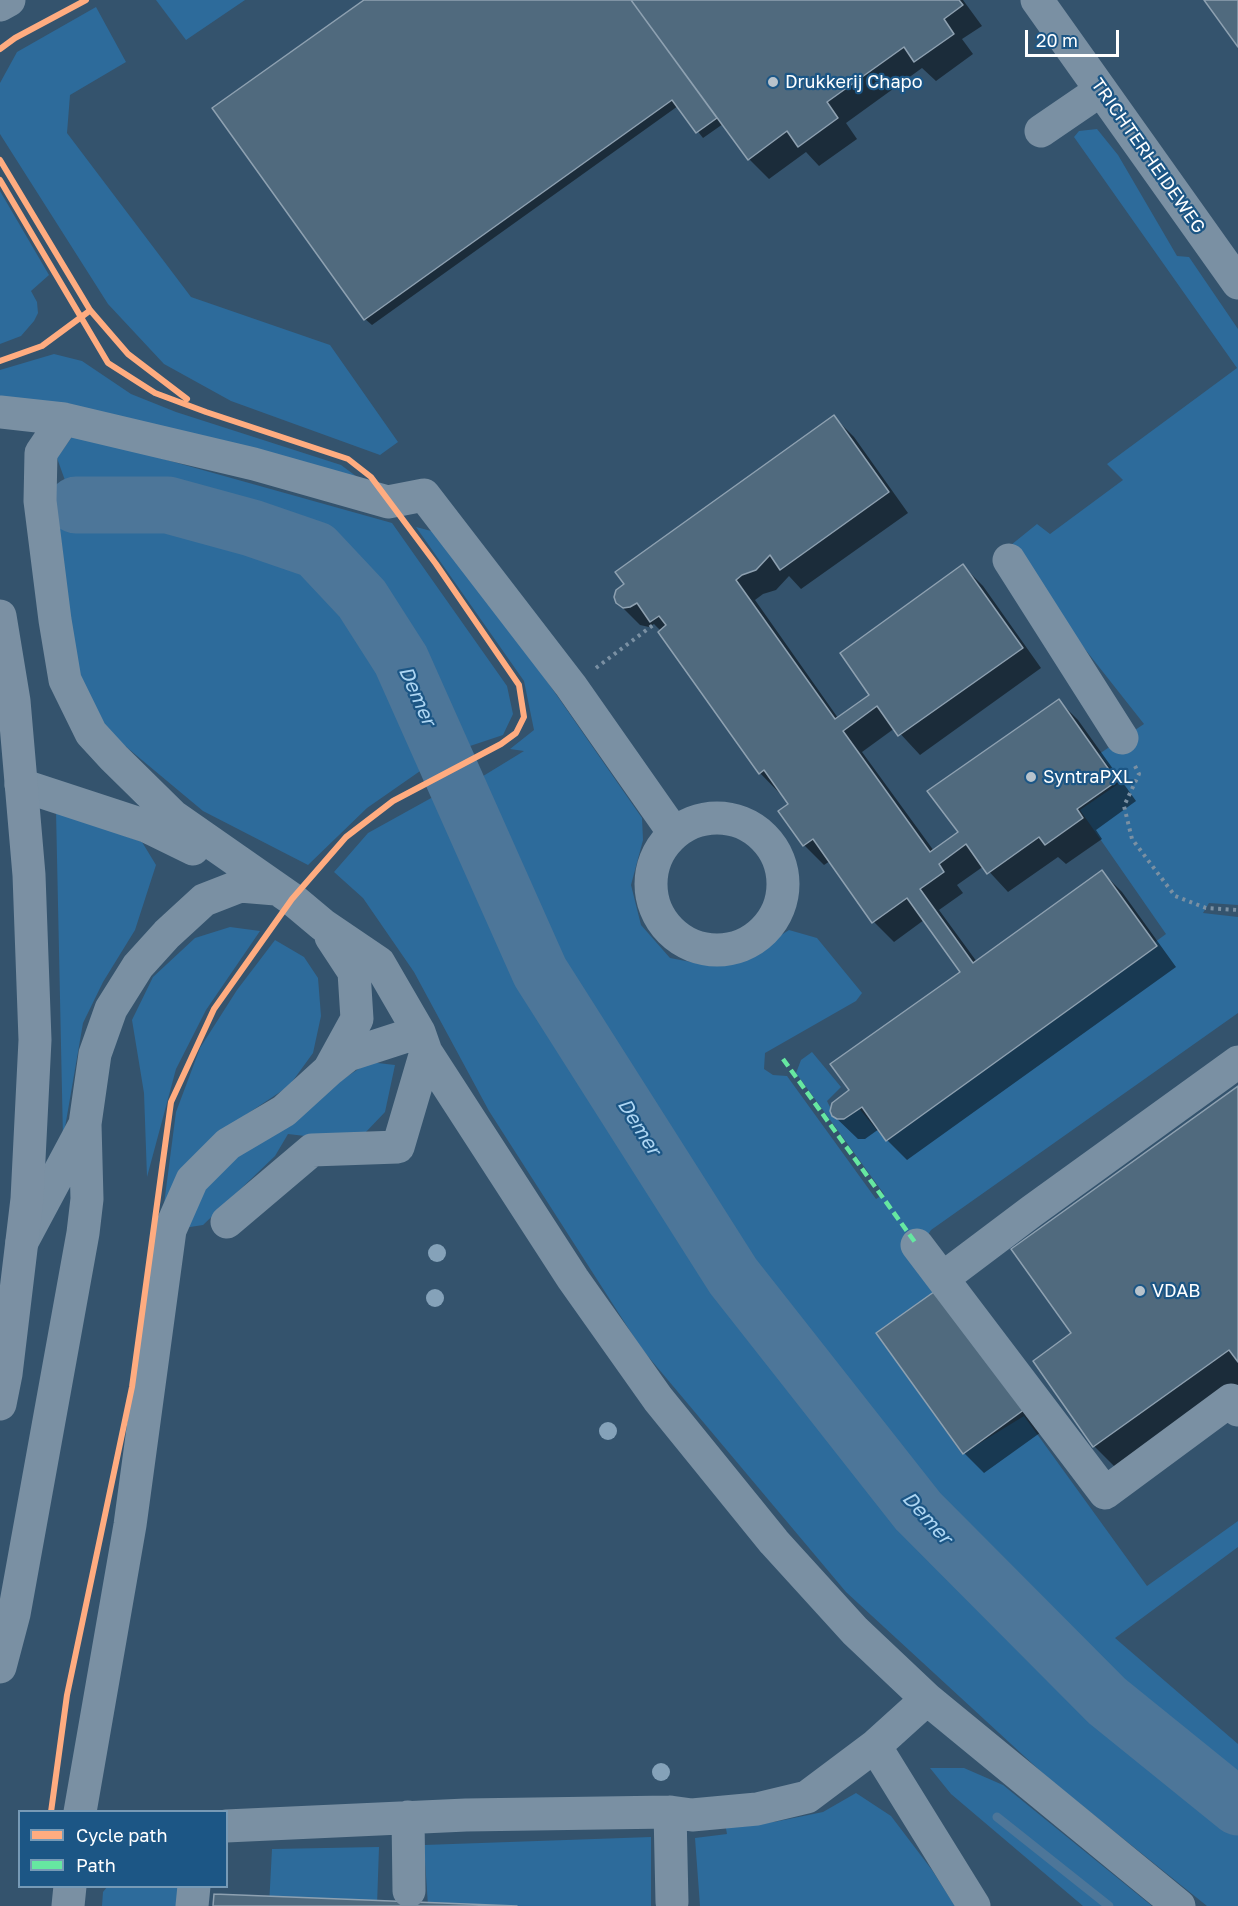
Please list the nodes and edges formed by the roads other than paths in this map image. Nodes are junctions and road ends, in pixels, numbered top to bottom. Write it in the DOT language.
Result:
graph roads {
  1 [pos="9,0"];
  2 [pos="1037,0"];
  3 [pos="0,5"];
  4 [pos="1101,90"];
  5 [pos="1041,132"];
  6 [pos="1238,283"];
  7 [pos="0,412"];
  8 [pos="64,419"];
  9 [pos="1009,560"];
  10 [pos="0,616"];
  11 [pos="1122,738"];
  12 [pos="21,785"];
  13 [pos="674,834"];
  14 [pos="276,889"];
  15 [pos="323,925"];
  16 [pos="423,1042"];
  17 [pos="1238,1062"];
  18 [pos="329,1070"];
  19 [pos="85,1124"];
  20 [pos="227,1222"];
  21 [pos="21,1244"];
  22 [pos="917,1245"];
  23 [pos="943,1278"];
  24 [pos="0,1404"];
  25 [pos="1238,1410"];
  26 [pos="0,1667"];
  27 [pos="927,1699"];
  28 [pos="875,1746"];
  29 [pos="80,1810"];
  30 [pos="670,1812"];
  31 [pos="408,1817"];
  32 [pos="228,1826"];
  33 [pos="70,1888"];
  34 [pos="194,1888"];
  35 [pos="409,1891"];
  36 [pos="672,1902"];
  37 [pos="68,1906"];
  38 [pos="192,1906"];
  39 [pos="974,1906"];
  40 [pos="1179,1906"];
  1 -- 3 [label="street"];
  2 -- 4 [label="street, TRICHTERHEIDEWEG"];
  4 -- 5 [label="street"];
  4 -- 6 [label="street, TRICHTERHEIDEWEG"];
  7 -- 8 [label="street"];
  8 -- 13 [label="street"];
  8 -- 14 [label="street"];
  9 -- 11 [label="street"];
  10 -- 12 [label="highway"];
  12 -- 14 [label="street"];
  12 -- 21 [label="highway"];
  13 -- 13 [label="street"];
  14 -- 15 [label="street"];
  14 -- 19 [label="street"];
  15 -- 16 [label="street"];
  15 -- 18 [label="street"];
  16 -- 18 [label="street"];
  16 -- 20 [label="street"];
  16 -- 27 [label="street"];
  17 -- 23 [label="street"];
  18 -- 29 [label="street"];
  19 -- 21 [label="street"];
  19 -- 26 [label="street"];
  21 -- 24 [label="highway"];
  22 -- 23 [label="street"];
  23 -- 25 [label="street"];
  27 -- 28 [label="street"];
  27 -- 40 [label="street"];
  28 -- 30 [label="street"];
  28 -- 39 [label="street"];
  30 -- 31 [label="street"];
  30 -- 36 [label="street"];
  31 -- 32 [label="street"];
  31 -- 35 [label="street"];
  33 -- 37 [label="street"];
  34 -- 38 [label="street"];
}
